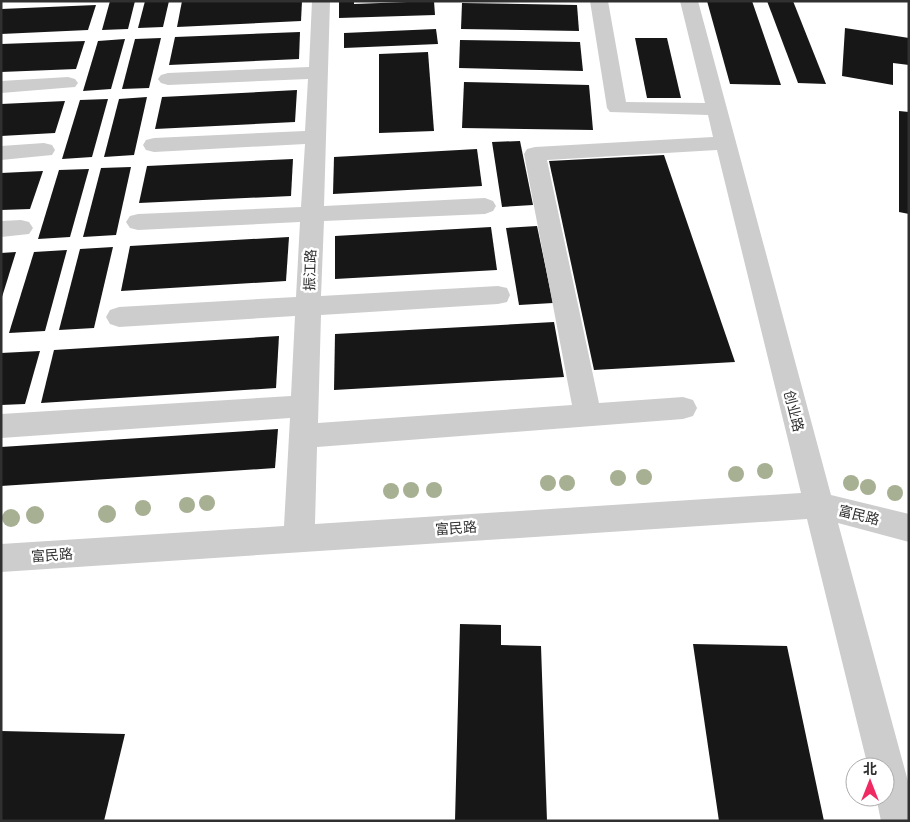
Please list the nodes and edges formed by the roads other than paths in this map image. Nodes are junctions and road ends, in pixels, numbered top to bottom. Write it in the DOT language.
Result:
graph roads {
  1 [pos="321,1"];
  2 [pos="599,1"];
  3 [pos="689,1"];
  4 [pos="318,73"];
  5 [pos="168,79"];
  6 [pos="68,84"];
  7 [pos="1,87"];
  8 [pos="716,109"];
  9 [pos="316,137"];
  10 [pos="725,143"];
  11 [pos="154,144"];
  12 [pos="44,150"];
  13 [pos="1,152"];
  14 [pos="485,206"];
  15 [pos="312,214"];
  16 [pos="138,222"];
  17 [pos="498,295"];
  18 [pos="308,306"];
  19 [pos="119,317"];
  20 [pos="304,406"];
  21 [pos="683,408"];
  22 [pos="588,414"];
  23 [pos="1,426"];
  24 [pos="303,436"];
  25 [pos="818,505"];
  26 [pos="909,528"];
  27 [pos="299,539"];
  28 [pos="1,558"];
  29 [pos="900,821"];
  1 -- 4 [label="street, 振江路"];
  2 -- 8 [label="street"];
  3 -- 8 [label="street, 创业路"];
  4 -- 5 [label="street"];
  4 -- 9 [label="street, 振江路"];
  6 -- 7 [label="street"];
  8 -- 10 [label="street, 创业路"];
  9 -- 11 [label="street"];
  9 -- 15 [label="street, 振江路"];
  10 -- 22 [label="street"];
  10 -- 25 [label="street, 创业路"];
  12 -- 13 [label="street"];
  14 -- 15 [label="street"];
  15 -- 16 [label="street"];
  15 -- 18 [label="street, 振江路"];
  17 -- 18 [label="street"];
  18 -- 19 [label="street"];
  18 -- 20 [label="street, 振江路"];
  20 -- 23 [label="street"];
  20 -- 24 [label="street, 振江路"];
  21 -- 22 [label="street"];
  22 -- 24 [label="street"];
  24 -- 27 [label="street, 振江路"];
  25 -- 26 [label="street, 富民路"];
  25 -- 27 [label="street, 富民路"];
  25 -- 29 [label="street, 创业路"];
  27 -- 28 [label="street, 富民路"];
}
